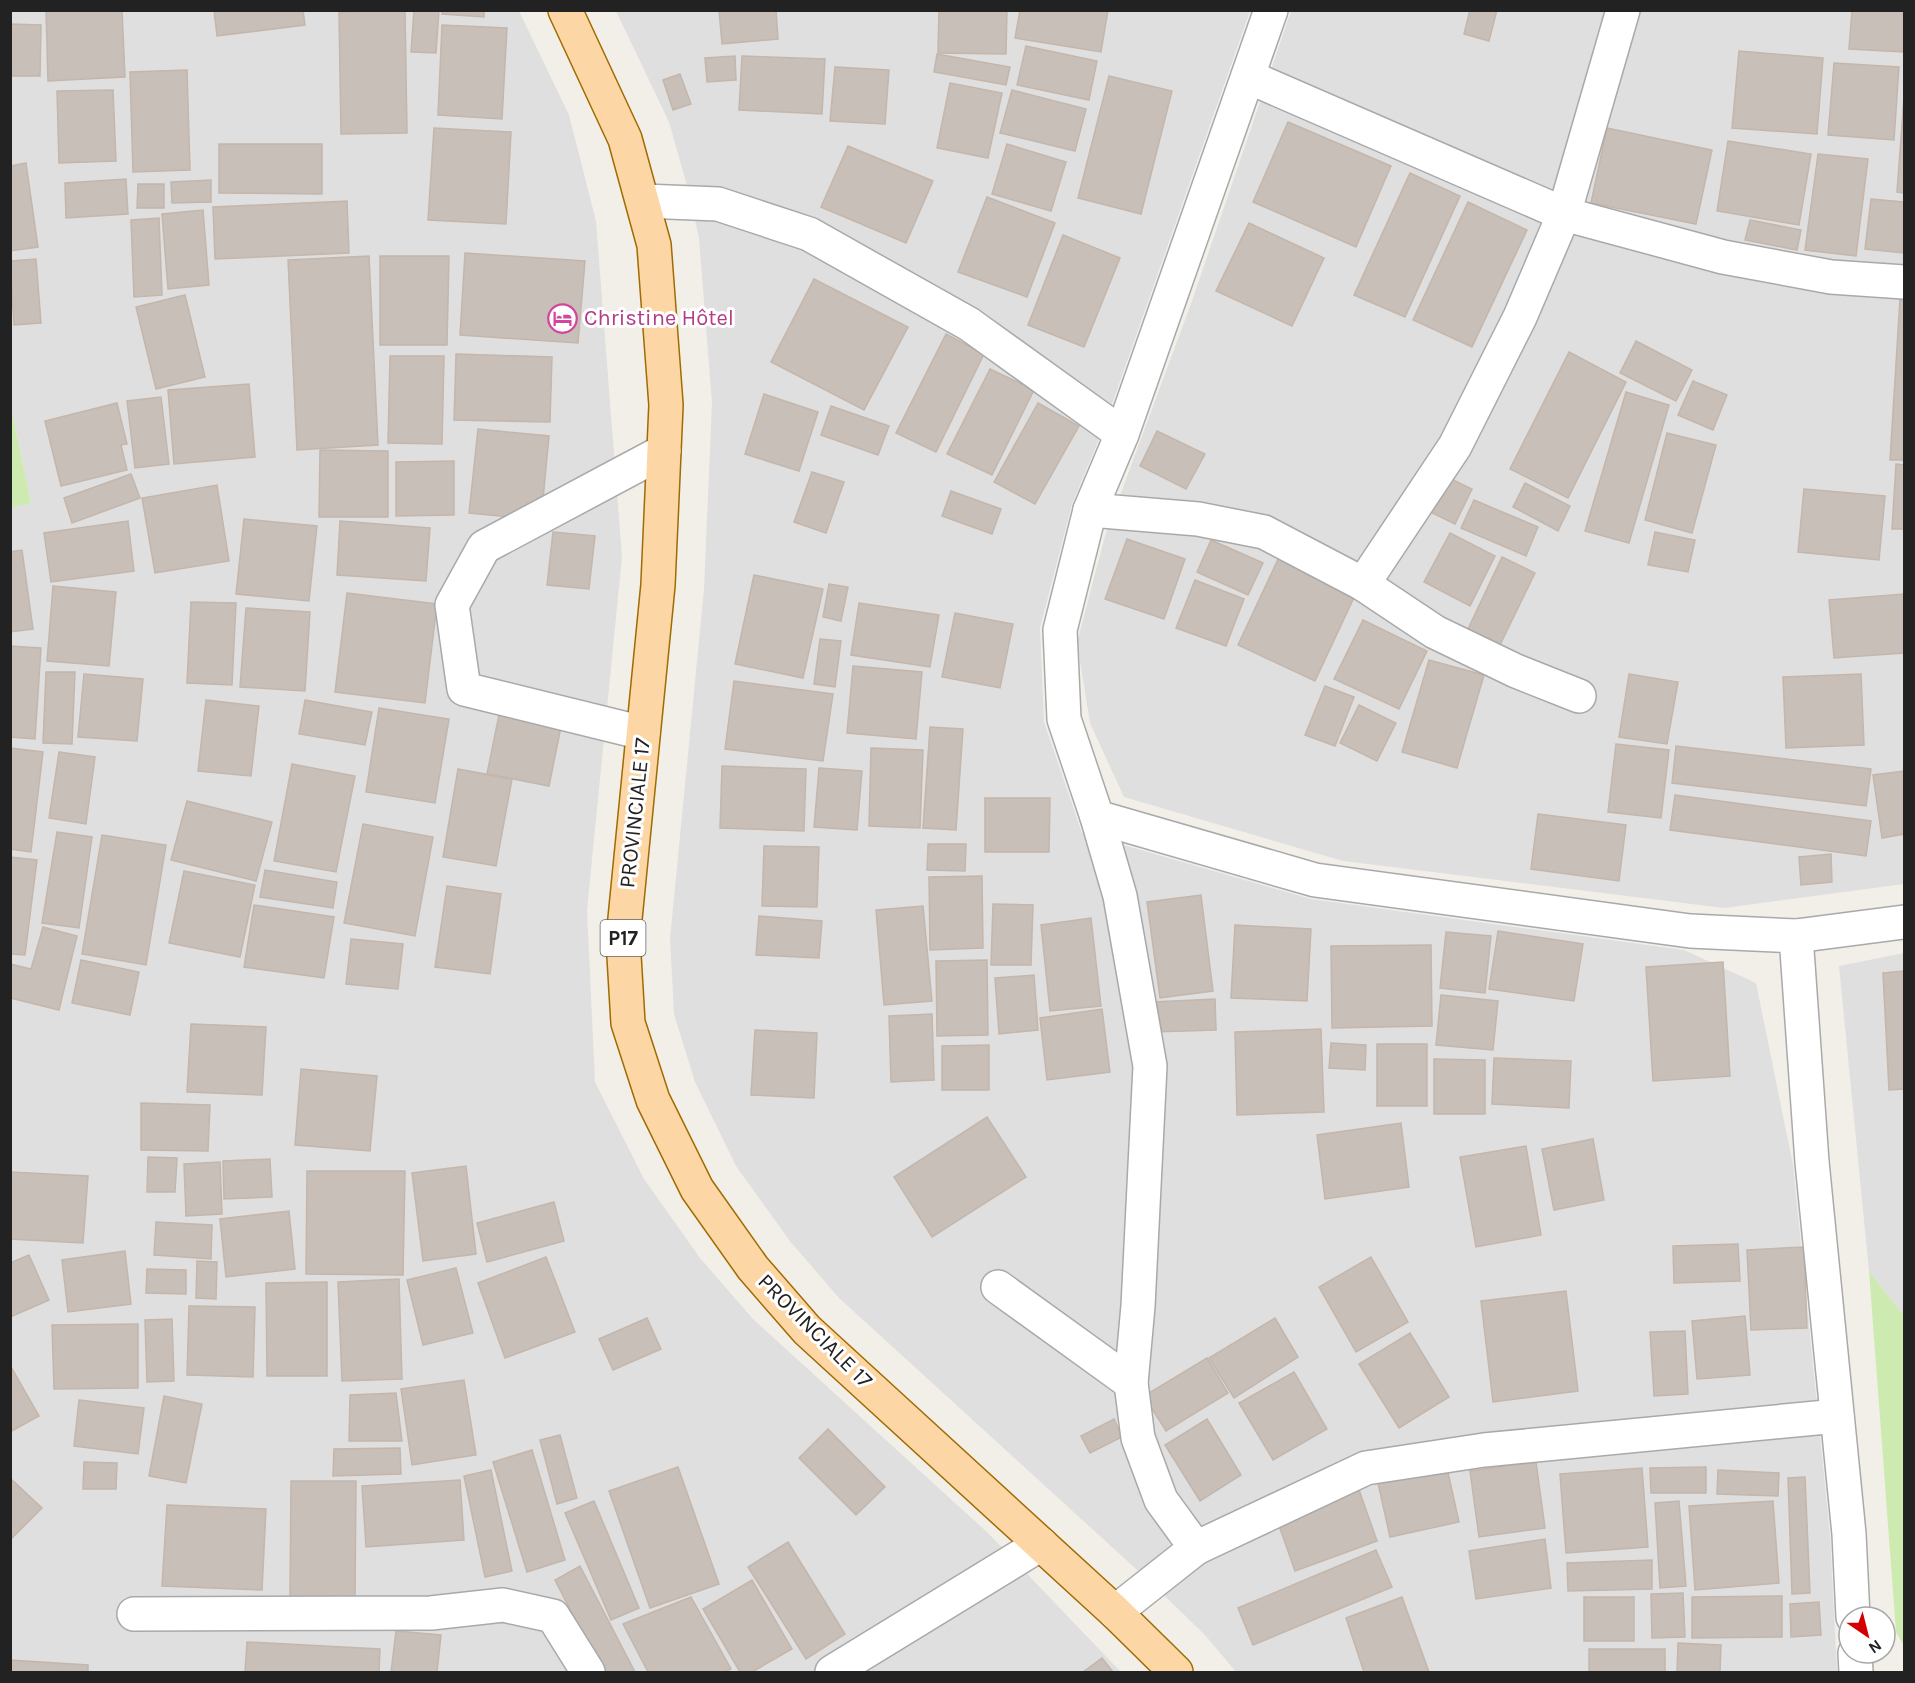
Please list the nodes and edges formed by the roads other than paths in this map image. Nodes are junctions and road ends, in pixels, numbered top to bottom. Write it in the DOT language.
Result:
graph roads {
  1 [pos="565,10"];
  2 [pos="1271,10"];
  3 [pos="1623,10"];
  4 [pos="1249,76"];
  5 [pos="644,201"];
  6 [pos="1564,214"];
  7 [pos="1905,282"];
  8 [pos="1122,434"];
  9 [pos="664,451"];
  10 [pos="1090,510"];
  11 [pos="1364,584"];
  12 [pos="1580,696"];
  13 [pos="643,734"];
  14 [pos="1097,817"];
  15 [pos="1905,922"];
  16 [pos="1796,936"];
  17 [pos="998,1287"];
  18 [pos="1131,1383"];
  19 [pos="1837,1416"];
  20 [pos="1041,1544"];
  21 [pos="1196,1548"];
  22 [pos="1852,1605"];
  23 [pos="1115,1612"];
  24 [pos="134,1614"];
  25 [pos="588,1672"];
  26 [pos="832,1672"];
  27 [pos="1176,1672"];
  1 -- 5 [label="main road, PROVINCIALE 17 / P17"];
  2 -- 4 [label="street"];
  3 -- 6 [label="street"];
  4 -- 6 [label="street"];
  4 -- 8 [label="street"];
  5 -- 8 [label="street"];
  5 -- 9 [label="main road, PROVINCIALE 17 / P17"];
  6 -- 7 [label="street"];
  6 -- 11 [label="street"];
  8 -- 10 [label="street"];
  9 -- 13 [label="main road, PROVINCIALE 17 / P17"];
  9 -- 13 [label="street"];
  10 -- 11 [label="street"];
  10 -- 14 [label="street"];
  11 -- 12 [label="street"];
  13 -- 20 [label="main road, PROVINCIALE 17 / P17"];
  14 -- 16 [label="street"];
  14 -- 18 [label="street"];
  15 -- 16 [label="street"];
  16 -- 19 [label="street"];
  17 -- 18 [label="street"];
  18 -- 21 [label="street"];
  19 -- 21 [label="street"];
  19 -- 22 [label="street"];
  20 -- 23 [label="main road, PROVINCIALE 17 / P17"];
  20 -- 26 [label="street"];
  21 -- 23 [label="street"];
  23 -- 27 [label="main road, PROVINCIALE 17 / P17"];
  24 -- 25 [label="street"];
}
